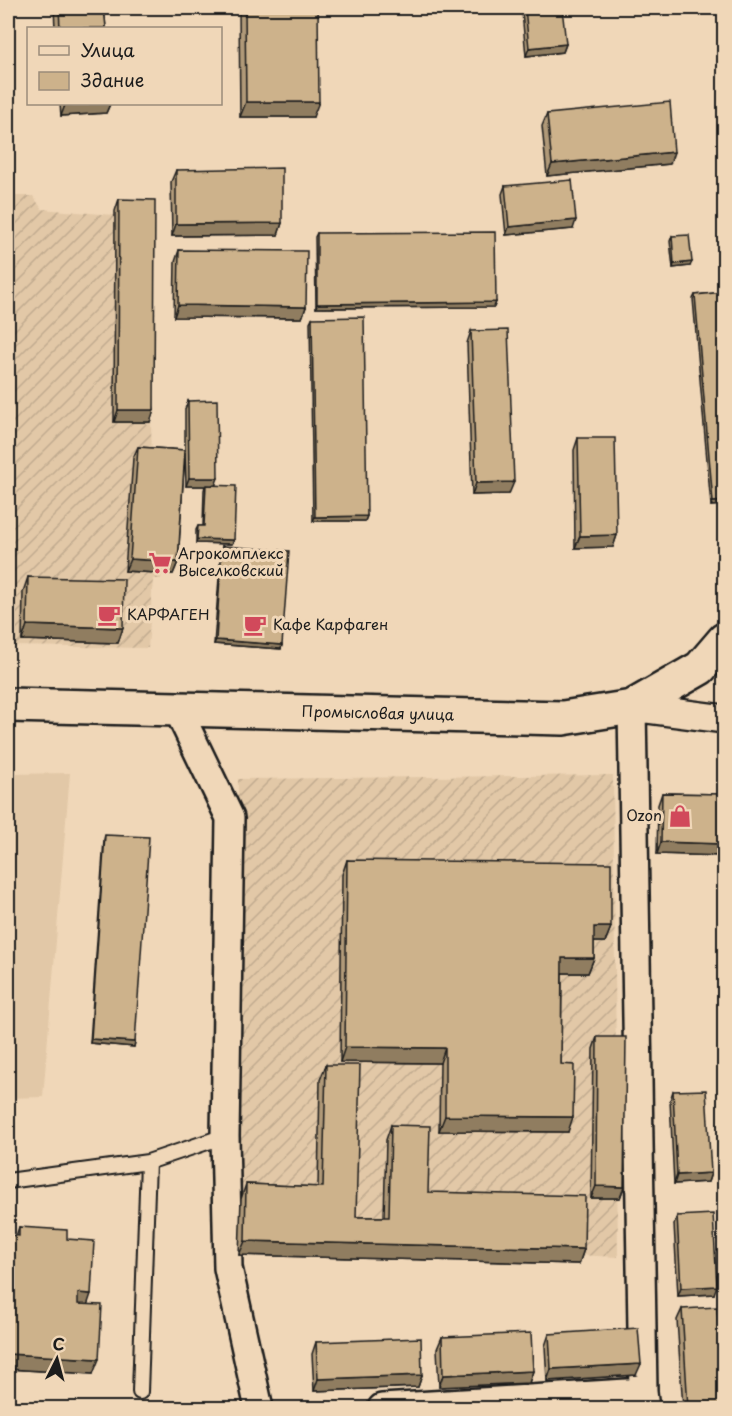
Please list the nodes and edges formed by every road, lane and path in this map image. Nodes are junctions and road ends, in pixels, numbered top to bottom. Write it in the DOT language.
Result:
graph roads {
  1 [pos="724,640"];
  2 [pos="8,705"];
  3 [pos="632,707"];
  4 [pos="177,708"];
  5 [pos="724,719"];
  6 [pos="225,1136"];
  7 [pos="148,1162"];
  8 [pos="8,1181"];
  9 [pos="140,1392"];
  10 [pos="644,1400"];
  11 [pos="259,1408"];
  12 [pos="382,1408"];
  1 -- 3 [label="main road, Промысловая улица"];
  2 -- 4 [label="main road, Промысловая улица"];
  3 -- 4 [label="main road, Промысловая улица"];
  3 -- 5 [label="street"];
  3 -- 10 [label="street"];
  4 -- 6 [label="street"];
  6 -- 7 [label="lane"];
  6 -- 11 [label="street"];
  7 -- 8 [label="lane"];
  7 -- 9 [label="lane"];
  10 -- 12 [label="street"];
}
